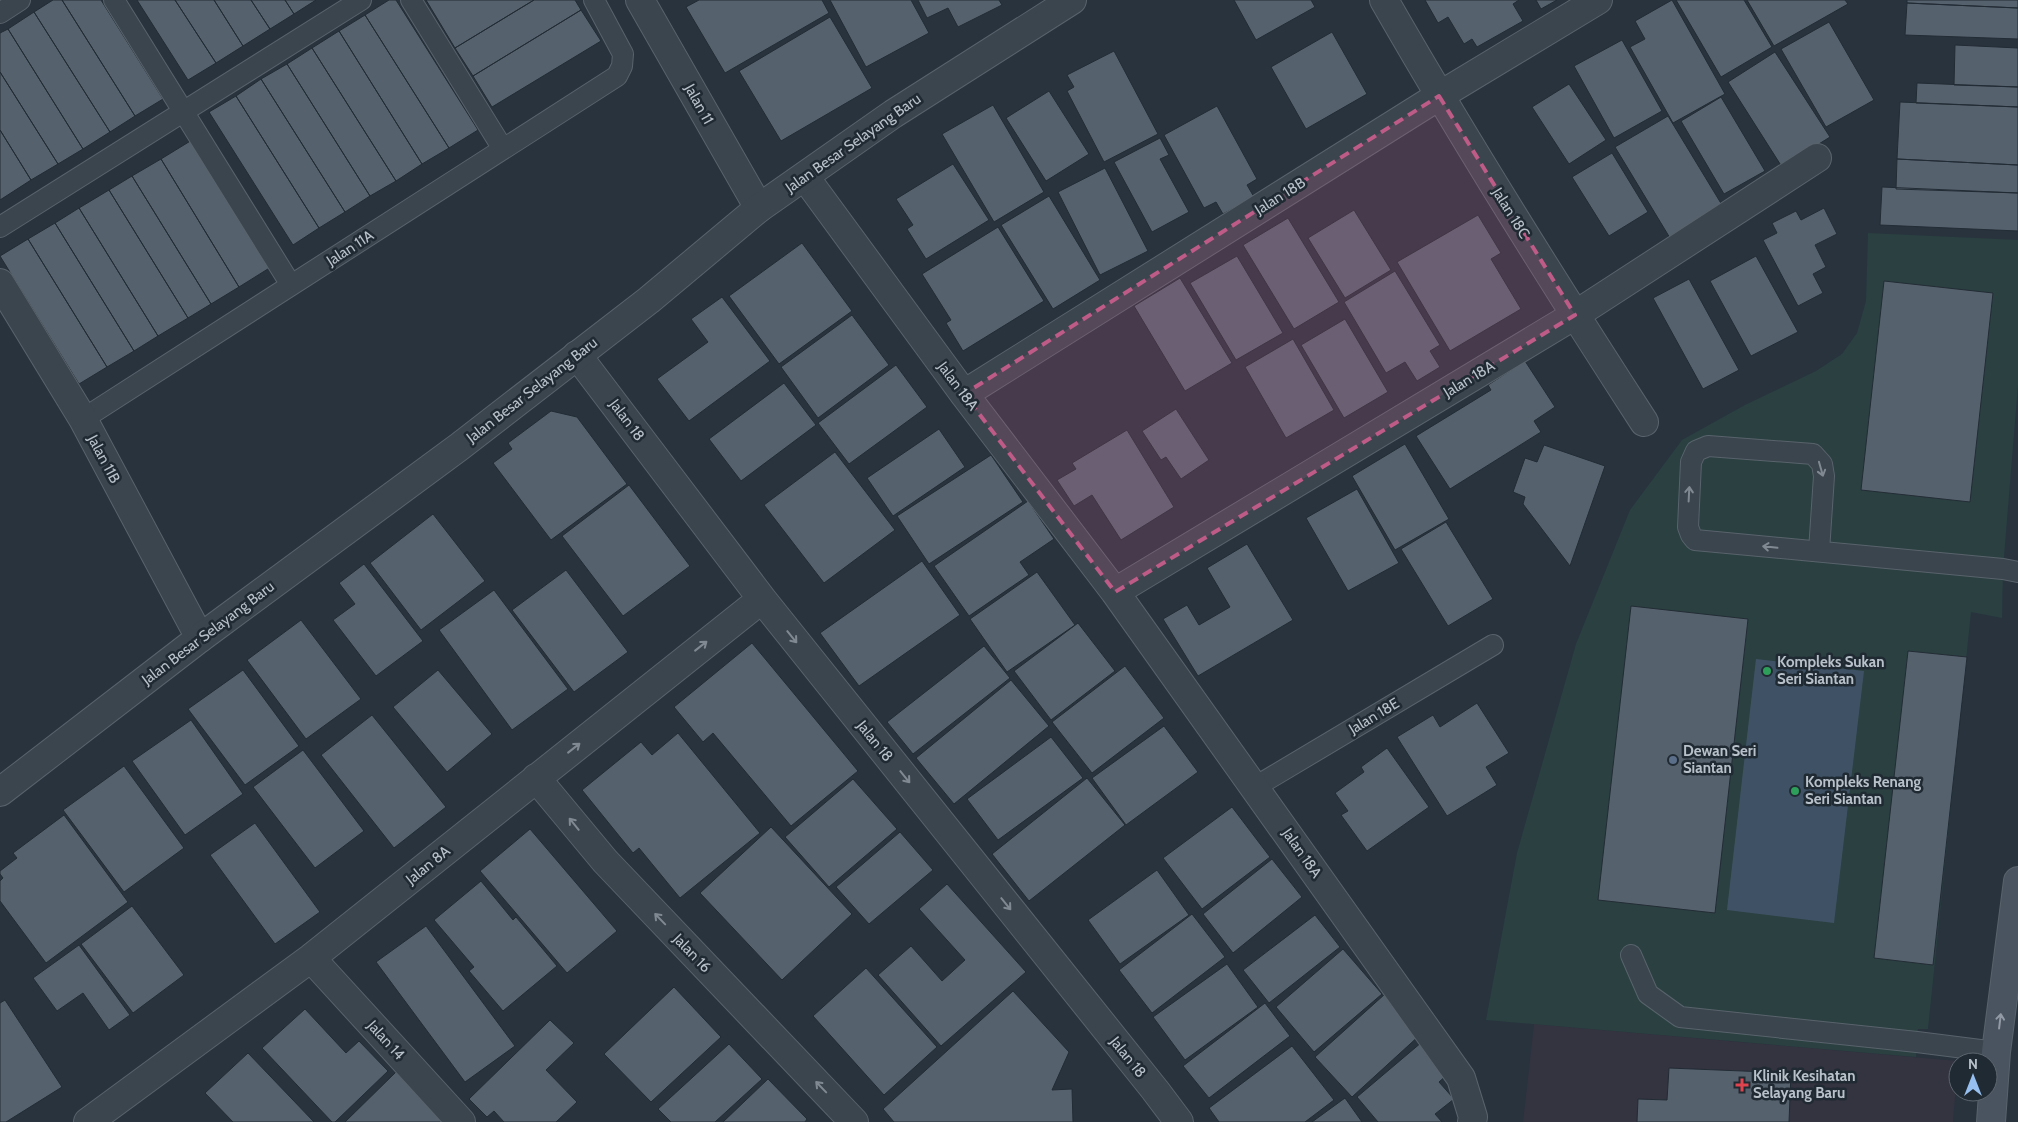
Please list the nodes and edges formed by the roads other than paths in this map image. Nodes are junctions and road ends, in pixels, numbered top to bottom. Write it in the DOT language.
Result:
graph roads {
  1 [pos="20,0"];
  2 [pos="114,0"];
  3 [pos="361,0"];
  4 [pos="411,0"];
  5 [pos="640,0"];
  6 [pos="1072,0"];
  7 [pos="1384,0"];
  8 [pos="1598,0"];
  9 [pos="598,2"];
  10 [pos="0,13"];
  11 [pos="1439,96"];
  12 [pos="183,111"];
  13 [pos="503,149"];
  14 [pos="1817,158"];
  15 [pos="805,177"];
  16 [pos="759,208"];
  17 [pos="0,227"];
  18 [pos="0,283"];
  19 [pos="292,285"];
  20 [pos="1575,315"];
  21 [pos="578,355"];
  22 [pos="964,394"];
  23 [pos="82,419"];
  24 [pos="1644,422"];
  25 [pos="1819,551"];
  26 [pos="2018,572"];
  27 [pos="1115,592"];
  28 [pos="762,599"];
  29 [pos="200,638"];
  30 [pos="1493,645"];
  31 [pos="536,778"];
  32 [pos="1255,787"];
  33 [pos="0,792"];
  34 [pos="2018,881"];
  35 [pos="1631,955"];
  36 [pos="311,958"];
  37 [pos="1996,1052"];
  38 [pos="1992,1102"];
  39 [pos="88,1122"];
  40 [pos="461,1122"];
  41 [pos="854,1122"];
  42 [pos="1179,1122"];
  43 [pos="1472,1122"];
  44 [pos="1991,1122"];
  1 -- 10 [label="lane"];
  2 -- 12 [label="lane"];
  3 -- 12 [label="lane"];
  4 -- 13 [label="lane"];
  5 -- 16 [label="street, Jalan 11"];
  6 -- 15 [label="street, Jalan Besar Selayang Baru"];
  7 -- 11 [label="street, Jalan 18C"];
  8 -- 11 [label="street, Jalan 18B"];
  9 -- 13 [label="lane, Jalan 11A"];
  11 -- 20 [label="street, Jalan 18C"];
  11 -- 22 [label="street, Jalan 18B"];
  12 -- 17 [label="lane"];
  12 -- 19 [label="lane"];
  13 -- 19 [label="lane, Jalan 11A"];
  14 -- 20 [label="street, Jalan 18A"];
  15 -- 16 [label="street, Jalan Besar Selayang Baru"];
  15 -- 22 [label="street, Jalan 18A"];
  16 -- 21 [label="street, Jalan Besar Selayang Baru"];
  18 -- 23 [label="street, Jalan 11B"];
  19 -- 23 [label="lane, Jalan 11A"];
  20 -- 24 [label="street, Jalan 18C"];
  20 -- 27 [label="street, Jalan 18A"];
  21 -- 28 [label="street, Jalan 18"];
  21 -- 29 [label="street, Jalan Besar Selayang Baru"];
  22 -- 27 [label="street, Jalan 18A"];
  23 -- 29 [label="street, Jalan 11B"];
  25 -- 25 [label="lane, one-way"];
  25 -- 26 [label="lane"];
  27 -- 32 [label="street, Jalan 18A"];
  31 -- 28 [label="street, Jalan 8A, one-way"];
  28 -- 42 [label="street, Jalan 18, one-way"];
  29 -- 33 [label="street, Jalan Besar Selayang Baru"];
  30 -- 32 [label="lane, Jalan 18E"];
  31 -- 36 [label="street, Jalan 8A"];
  41 -- 31 [label="street, Jalan 16, one-way"];
  32 -- 43 [label="street, Jalan 18A"];
  37 -- 34 [label="main road, one-way"];
  35 -- 37 [label="lane"];
  36 -- 39 [label="street, Jalan 8A"];
  36 -- 40 [label="street, Jalan 14"];
  38 -- 44 [label="main road"];
}
